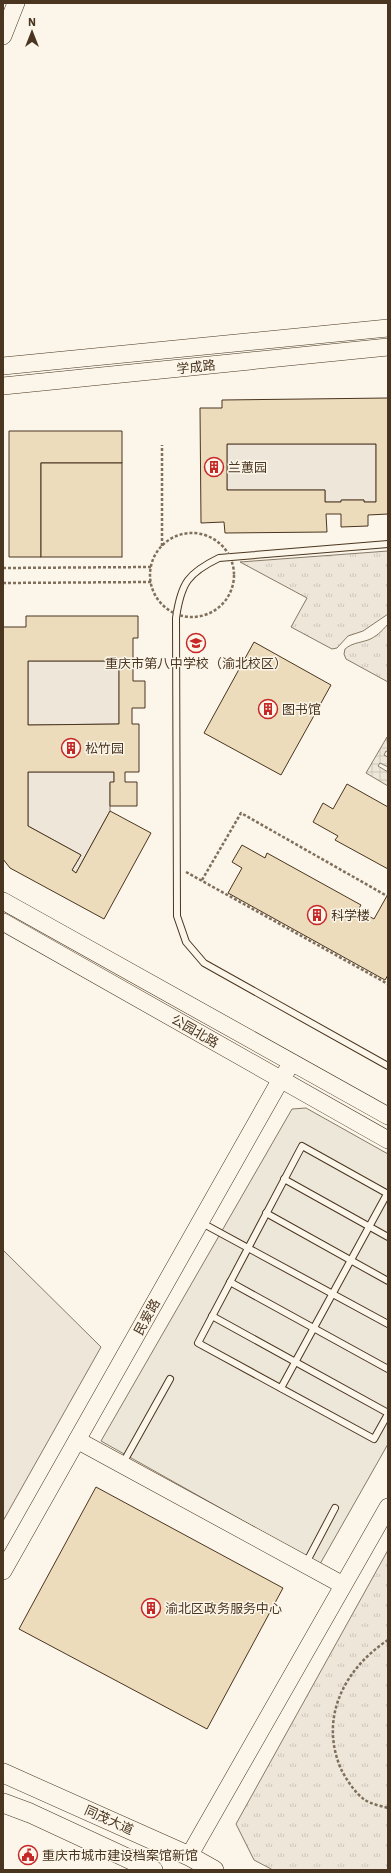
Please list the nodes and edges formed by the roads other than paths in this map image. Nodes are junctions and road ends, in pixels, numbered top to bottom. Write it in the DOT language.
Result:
graph roads {
  1 [pos="16,3"];
  2 [pos="3,36"];
  3 [pos="388,328"];
  4 [pos="388,347"];
  5 [pos="3,366"];
  6 [pos="3,386"];
  7 [pos="388,544"];
  8 [pos="3,901"];
  9 [pos="3,922"];
  10 [pos="292,1063"];
  11 [pos="388,1066"];
  12 [pos="281,1079"];
  13 [pos="388,1116"];
  14 [pos="388,1140"];
  15 [pos="284,1179"];
  16 [pos="388,1194"];
  17 [pos="266,1213"];
  18 [pos="200,1222"];
  19 [pos="370,1226"];
  20 [pos="388,1237"];
  21 [pos="248,1247"];
  22 [pos="351,1260"];
  23 [pos="388,1280"];
  24 [pos="230,1282"];
  25 [pos="333,1294"];
  26 [pos="212,1316"];
  27 [pos="388,1324"];
  28 [pos="315,1328"];
  29 [pos="296,1362"];
  30 [pos="388,1369"];
  31 [pos="170,1379"];
  32 [pos="281,1388"];
  33 [pos="388,1413"];
  34 [pos="77,1440"];
  35 [pos="122,1465"];
  36 [pos="388,1507"];
  37 [pos="335,1508"];
  38 [pos="305,1564"];
  39 [pos="3,1571"];
  40 [pos="344,1585"];
  41 [pos="3,1773"];
  42 [pos="3,1803"];
  43 [pos="189,1856"];
  44 [pos="153,1870"];
  45 [pos="214,1870"];
  1 -- 2 [label="main road"];
  3 -- 5 [label="main road, 学成路"];
  4 -- 6 [label="main road, 学成路"];
  7 -- 11 [label="lane"];
  8 -- 10 [label="main road, 公园北路"];
  9 -- 12 [label="main road, 公园北路"];
  10 -- 12 [label="main road, 民爱路"];
  10 -- 13 [label="main road, 公园北路"];
  12 -- 14 [label="main road, 公园北路"];
  12 -- 18 [label="main road, 民爱路"];
  15 -- 16 [label="lane"];
  15 -- 17 [label="lane"];
  15 -- 19 [label="lane"];
  16 -- 19 [label="lane"];
  17 -- 21 [label="lane"];
  17 -- 22 [label="lane"];
  18 -- 21 [label="lane"];
  18 -- 34 [label="main road, 民爱路"];
  19 -- 20 [label="lane"];
  19 -- 22 [label="lane"];
  21 -- 24 [label="lane"];
  21 -- 25 [label="lane"];
  22 -- 23 [label="lane"];
  22 -- 25 [label="lane"];
  24 -- 26 [label="lane"];
  24 -- 28 [label="lane"];
  25 -- 27 [label="lane"];
  25 -- 28 [label="lane"];
  26 -- 29 [label="lane"];
  26 -- 32 [label="lane"];
  28 -- 29 [label="lane"];
  28 -- 30 [label="lane"];
  29 -- 32 [label="lane"];
  29 -- 33 [label="lane"];
  31 -- 35 [label="lane"];
  32 -- 33 [label="lane"];
  34 -- 35 [label="main road"];
  34 -- 39 [label="main road, 民爱路"];
  35 -- 38 [label="main road"];
  36 -- 40 [label="main road"];
  37 -- 38 [label="lane"];
  38 -- 40 [label="main road"];
  40 -- 43 [label="main road"];
  41 -- 43 [label="main road, 同茂大道"];
  42 -- 44 [label="main road, 同茂大道"];
  43 -- 45 [label="main road, 同茂大道"];
}
